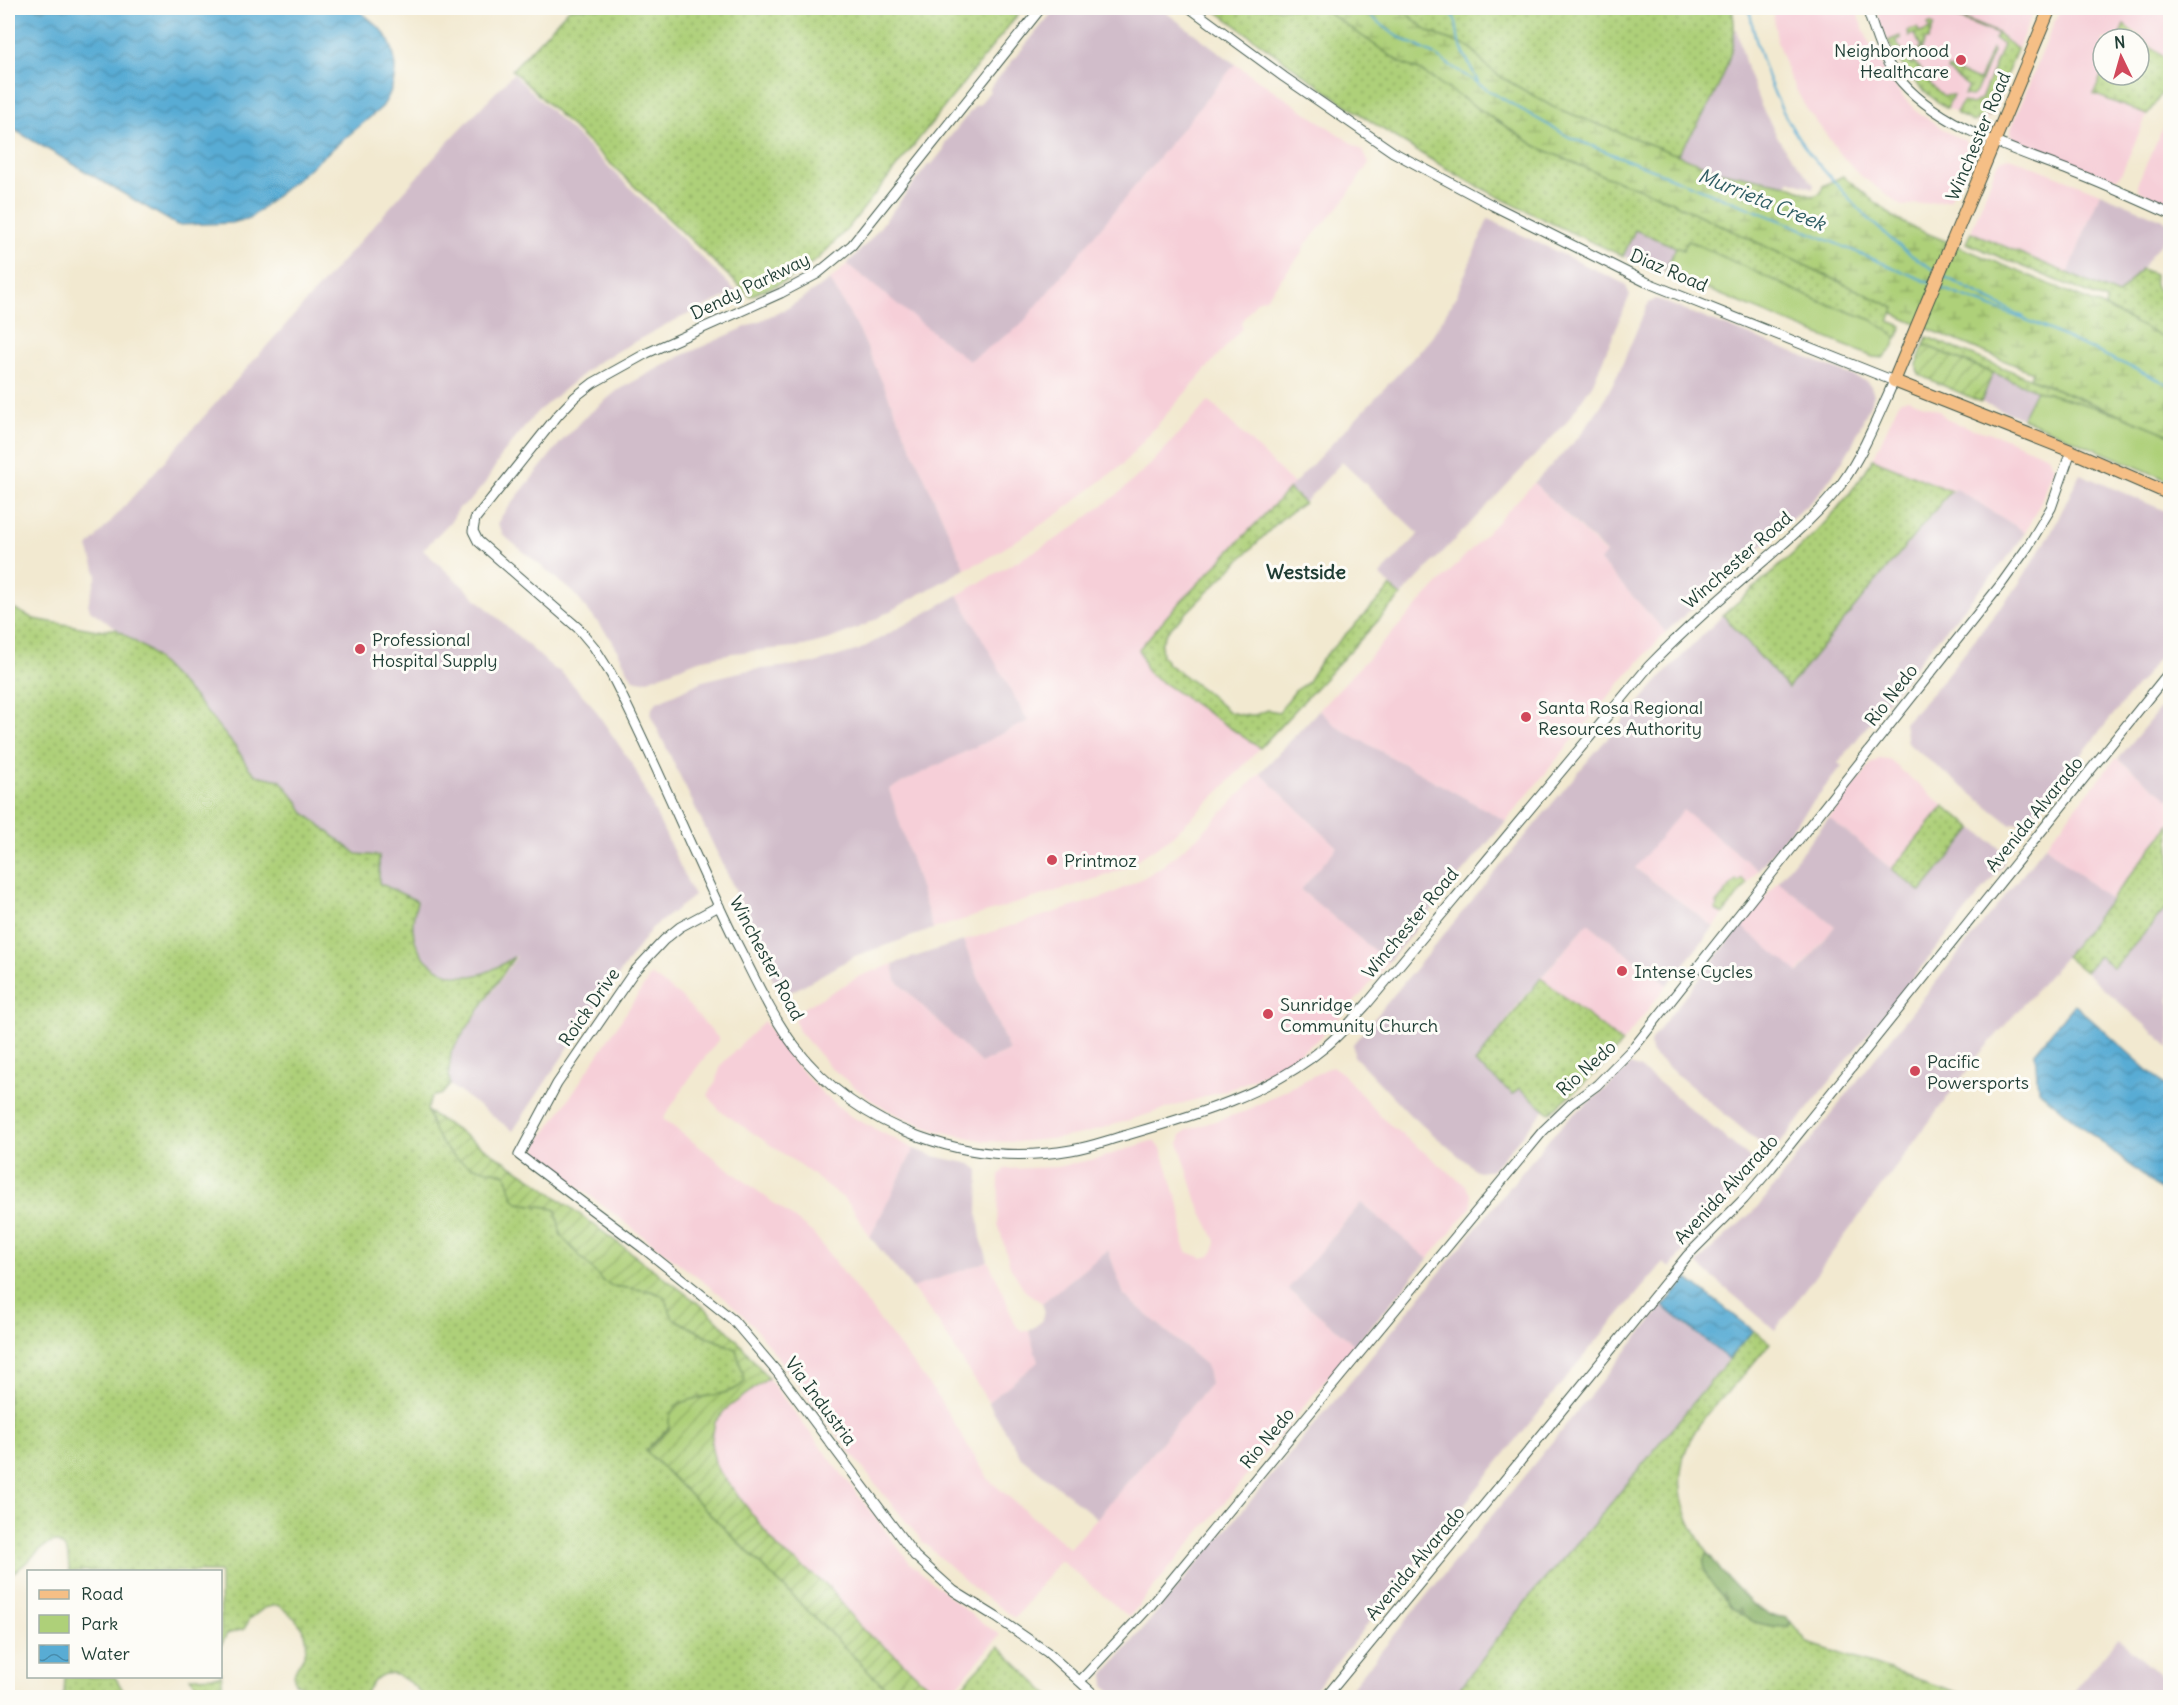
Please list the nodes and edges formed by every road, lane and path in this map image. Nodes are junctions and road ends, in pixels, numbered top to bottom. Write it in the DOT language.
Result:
graph roads {
  1 [pos="1041,8"];
  2 [pos="1190,8"];
  3 [pos="1867,8"];
  4 [pos="2050,8"];
  5 [pos="1996,141"];
  6 [pos="2170,214"];
  7 [pos="1894,381"];
  8 [pos="2071,451"];
  9 [pos="2170,494"];
  10 [pos="473,531"];
  11 [pos="2170,670"];
  12 [pos="719,906"];
  13 [pos="519,1155"];
  14 [pos="1080,1681"];
  15 [pos="1098,1698"];
  16 [pos="1325,1698"];
  1 -- 10 [label="street, Dendy Parkway"];
  2 -- 7 [label="street, Diaz Road"];
  3 -- 5 [label="street"];
  4 -- 5 [label="main road, Winchester Road"];
  5 -- 6 [label="street"];
  5 -- 7 [label="main road, Winchester Road"];
  7 -- 8 [label="main road, Diaz Road"];
  7 -- 12 [label="street, Winchester Road"];
  8 -- 9 [label="main road, Diaz Road"];
  8 -- 14 [label="street, Rio Nedo"];
  10 -- 12 [label="street, Winchester Road"];
  11 -- 16 [label="street, Avenida Alvarado"];
  12 -- 13 [label="street, Roick Drive"];
  13 -- 14 [label="street, Via Industria"];
  14 -- 15 [label="street, Via Industria"];
}
